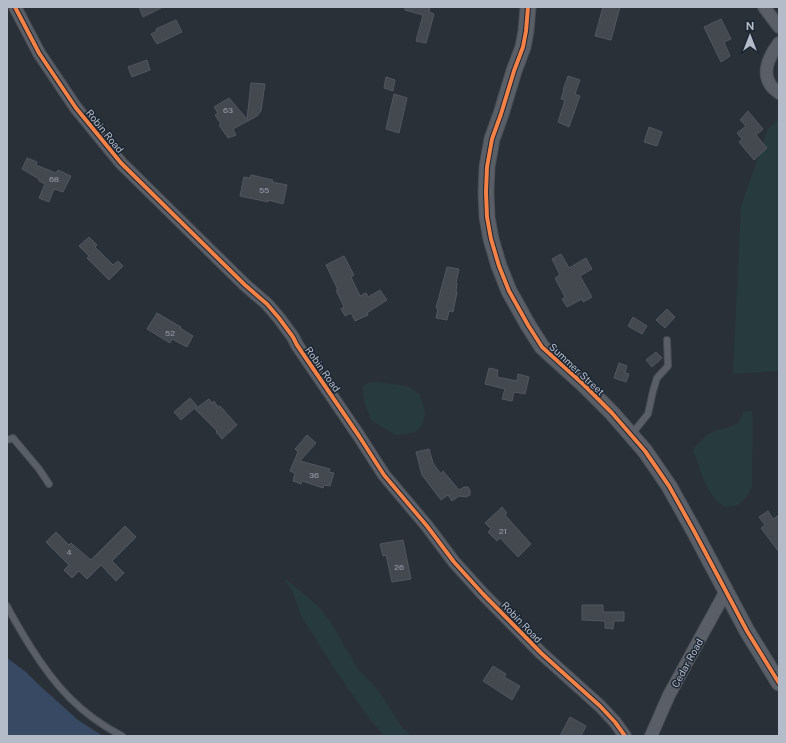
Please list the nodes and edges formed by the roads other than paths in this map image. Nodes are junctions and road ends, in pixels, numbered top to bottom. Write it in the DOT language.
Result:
graph roads {
  1 [pos="14,7"];
  2 [pos="528,7"];
  3 [pos="764,7"];
  4 [pos="779,27"];
  5 [pos="779,43"];
  6 [pos="779,93"];
  7 [pos="667,340"];
  8 [pos="631,435"];
  9 [pos="7,440"];
  10 [pos="49,484"];
  11 [pos="726,591"];
  12 [pos="7,606"];
  13 [pos="779,683"];
  14 [pos="122,736"];
  15 [pos="625,736"];
  16 [pos="651,736"];
  1 -- 15 [label="street, Robin Road"];
  2 -- 8 [label="street, Summer Street"];
  3 -- 4 [label="street"];
  5 -- 6 [label="street"];
  7 -- 8 [label="lane"];
  8 -- 11 [label="street, Summer Street"];
  9 -- 10 [label="lane"];
  11 -- 13 [label="street, Summer Street"];
  11 -- 16 [label="street, Cedar Road"];
  12 -- 14 [label="lane"];
}
